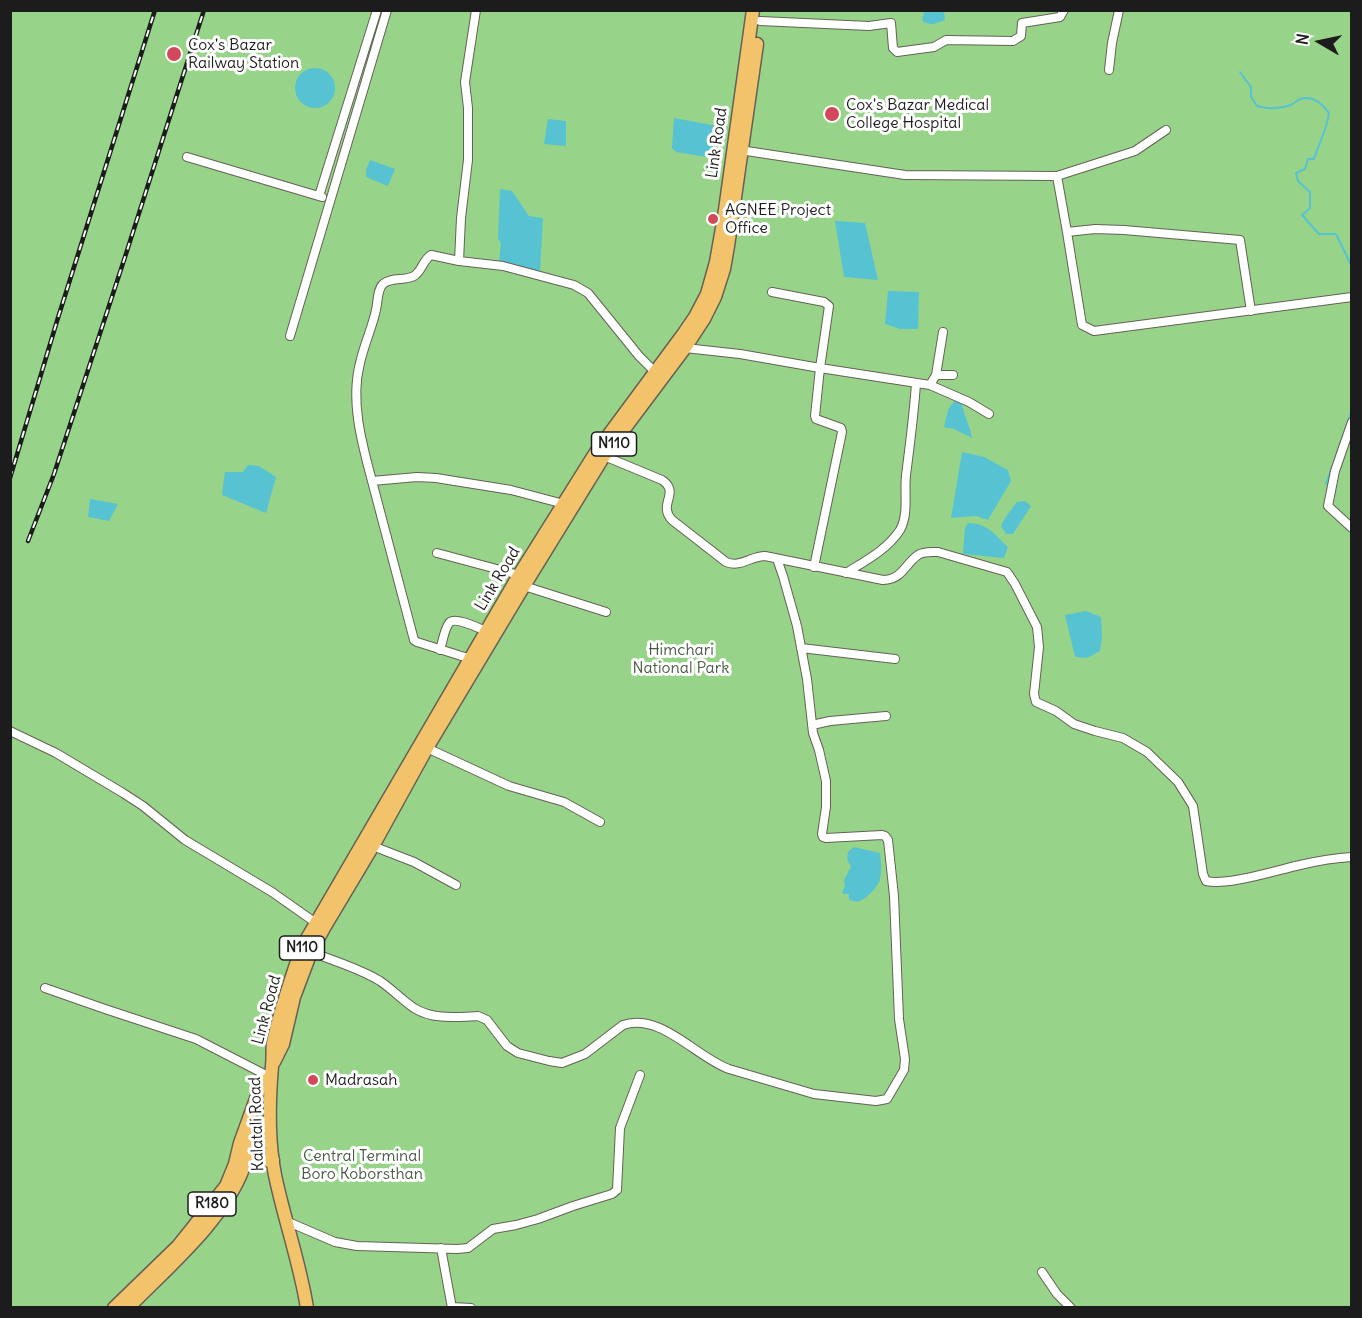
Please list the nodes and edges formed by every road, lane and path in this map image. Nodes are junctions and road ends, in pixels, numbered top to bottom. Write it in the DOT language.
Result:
graph roads {
  1 [pos="377,10"];
  2 [pos="387,10"];
  3 [pos="476,10"];
  4 [pos="1064,10"];
  5 [pos="1119,10"];
  6 [pos="758,14"];
  7 [pos="1109,70"];
  8 [pos="1166,130"];
  9 [pos="737,149"];
  10 [pos="187,157"];
  11 [pos="1057,176"];
  12 [pos="319,196"];
  13 [pos="330,199"];
  14 [pos="1067,232"];
  15 [pos="459,261"];
  16 [pos="771,292"];
  17 [pos="1352,297"];
  18 [pos="1251,311"];
  19 [pos="943,332"];
  20 [pos="290,336"];
  21 [pos="685,348"];
  22 [pos="820,368"];
  23 [pos="936,375"];
  24 [pos="953,375"];
  25 [pos="658,376"];
  26 [pos="916,383"];
  27 [pos="930,385"];
  28 [pos="989,414"];
  29 [pos="1352,422"];
  30 [pos="604,456"];
  31 [pos="372,481"];
  32 [pos="564,504"];
  33 [pos="1352,528"];
  34 [pos="437,553"];
  35 [pos="777,559"];
  36 [pos="814,567"];
  37 [pos="846,573"];
  38 [pos="522,580"];
  39 [pos="606,612"];
  40 [pos="486,632"];
  41 [pos="801,648"];
  42 [pos="440,650"];
  43 [pos="471,659"];
  44 [pos="895,659"];
  45 [pos="886,716"];
  46 [pos="812,725"];
  47 [pos="10,731"];
  48 [pos="428,748"];
  49 [pos="600,822"];
  50 [pos="368,844"];
  51 [pos="1352,856"];
  52 [pos="456,885"];
  53 [pos="316,923"];
  54 [pos="311,952"];
  55 [pos="45,988"];
  56 [pos="271,1071"];
  57 [pos="640,1075"];
  58 [pos="273,1160"];
  59 [pos="243,1167"];
  60 [pos="286,1221"];
  61 [pos="441,1248"];
  62 [pos="1042,1272"];
  63 [pos="303,1286"];
  64 [pos="452,1307"];
  65 [pos="114,1308"];
  66 [pos="128,1308"];
  67 [pos="307,1308"];
  68 [pos="313,1308"];
  69 [pos="471,1308"];
  70 [pos="1071,1308"];
  1 -- 12 [label="street"];
  2 -- 13 [label="street"];
  3 -- 15 [label="street"];
  4 -- 6 [label="street"];
  5 -- 7 [label="street"];
  6 -- 9 [label="main road, Link Road / N110"];
  8 -- 11 [label="street"];
  9 -- 11 [label="street"];
  9 -- 21 [label="main road, Link Road / N110"];
  9 -- 25 [label="main road, Link Road / N110"];
  10 -- 12 [label="street"];
  11 -- 14 [label="street"];
  12 -- 13 [label="street"];
  13 -- 20 [label="street"];
  14 -- 18 [label="street"];
  14 -- 18 [label="street"];
  15 -- 25 [label="street"];
  15 -- 31 [label="street"];
  16 -- 22 [label="street"];
  17 -- 18 [label="street"];
  19 -- 23 [label="street"];
  21 -- 22 [label="street"];
  21 -- 25 [label="main road, Link Road / N110"];
  22 -- 26 [label="street"];
  22 -- 36 [label="street"];
  23 -- 24 [label="street"];
  23 -- 27 [label="street"];
  25 -- 30 [label="main road, Link Road / N110"];
  25 -- 32 [label="main road, Link Road / N110"];
  26 -- 27 [label="street"];
  26 -- 37 [label="street"];
  27 -- 28 [label="street"];
  29 -- 33 [label="street"];
  30 -- 35 [label="street"];
  30 -- 38 [label="main road, Link Road / N110"];
  31 -- 32 [label="street"];
  31 -- 42 [label="street"];
  32 -- 38 [label="main road, Link Road / N110"];
  34 -- 38 [label="street"];
  35 -- 36 [label="street"];
  35 -- 41 [label="street"];
  36 -- 37 [label="street"];
  37 -- 51 [label="street"];
  38 -- 39 [label="street"];
  38 -- 40 [label="main road, Link Road / N110"];
  38 -- 48 [label="main road, Link Road / N110"];
  40 -- 42 [label="street"];
  40 -- 43 [label="main road, Link Road / N110"];
  41 -- 44 [label="street"];
  41 -- 46 [label="street"];
  42 -- 43 [label="street"];
  43 -- 50 [label="main road, Link Road / N110"];
  45 -- 46 [label="street"];
  46 -- 54 [label="street"];
  47 -- 53 [label="street"];
  48 -- 49 [label="street"];
  48 -- 50 [label="main road, Link Road / N110"];
  50 -- 52 [label="street"];
  50 -- 53 [label="main road, Link Road / N110"];
  50 -- 54 [label="main road, Link Road / N110"];
  53 -- 56 [label="main road, Link Road / N110"];
  54 -- 56 [label="main road, Link Road / N110"];
  55 -- 56 [label="street"];
  56 -- 58 [label="main road, Kalatali Road / N110"];
  56 -- 59 [label="main road, R180"];
  56 -- 65 [label="main road, R180"];
  57 -- 61 [label="street"];
  58 -- 59 [label="main road"];
  58 -- 60 [label="main road, Kalatali Road / N110"];
  59 -- 66 [label="main road, R180"];
  60 -- 61 [label="street"];
  60 -- 63 [label="main road, Kalatali Road / N110"];
  61 -- 64 [label="street"];
  62 -- 70 [label="street"];
  63 -- 67 [label="main road, Kalatali Road / N110"];
  63 -- 68 [label="main road, Kalatali Road / N110"];
  64 -- 69 [label="street"];
}
